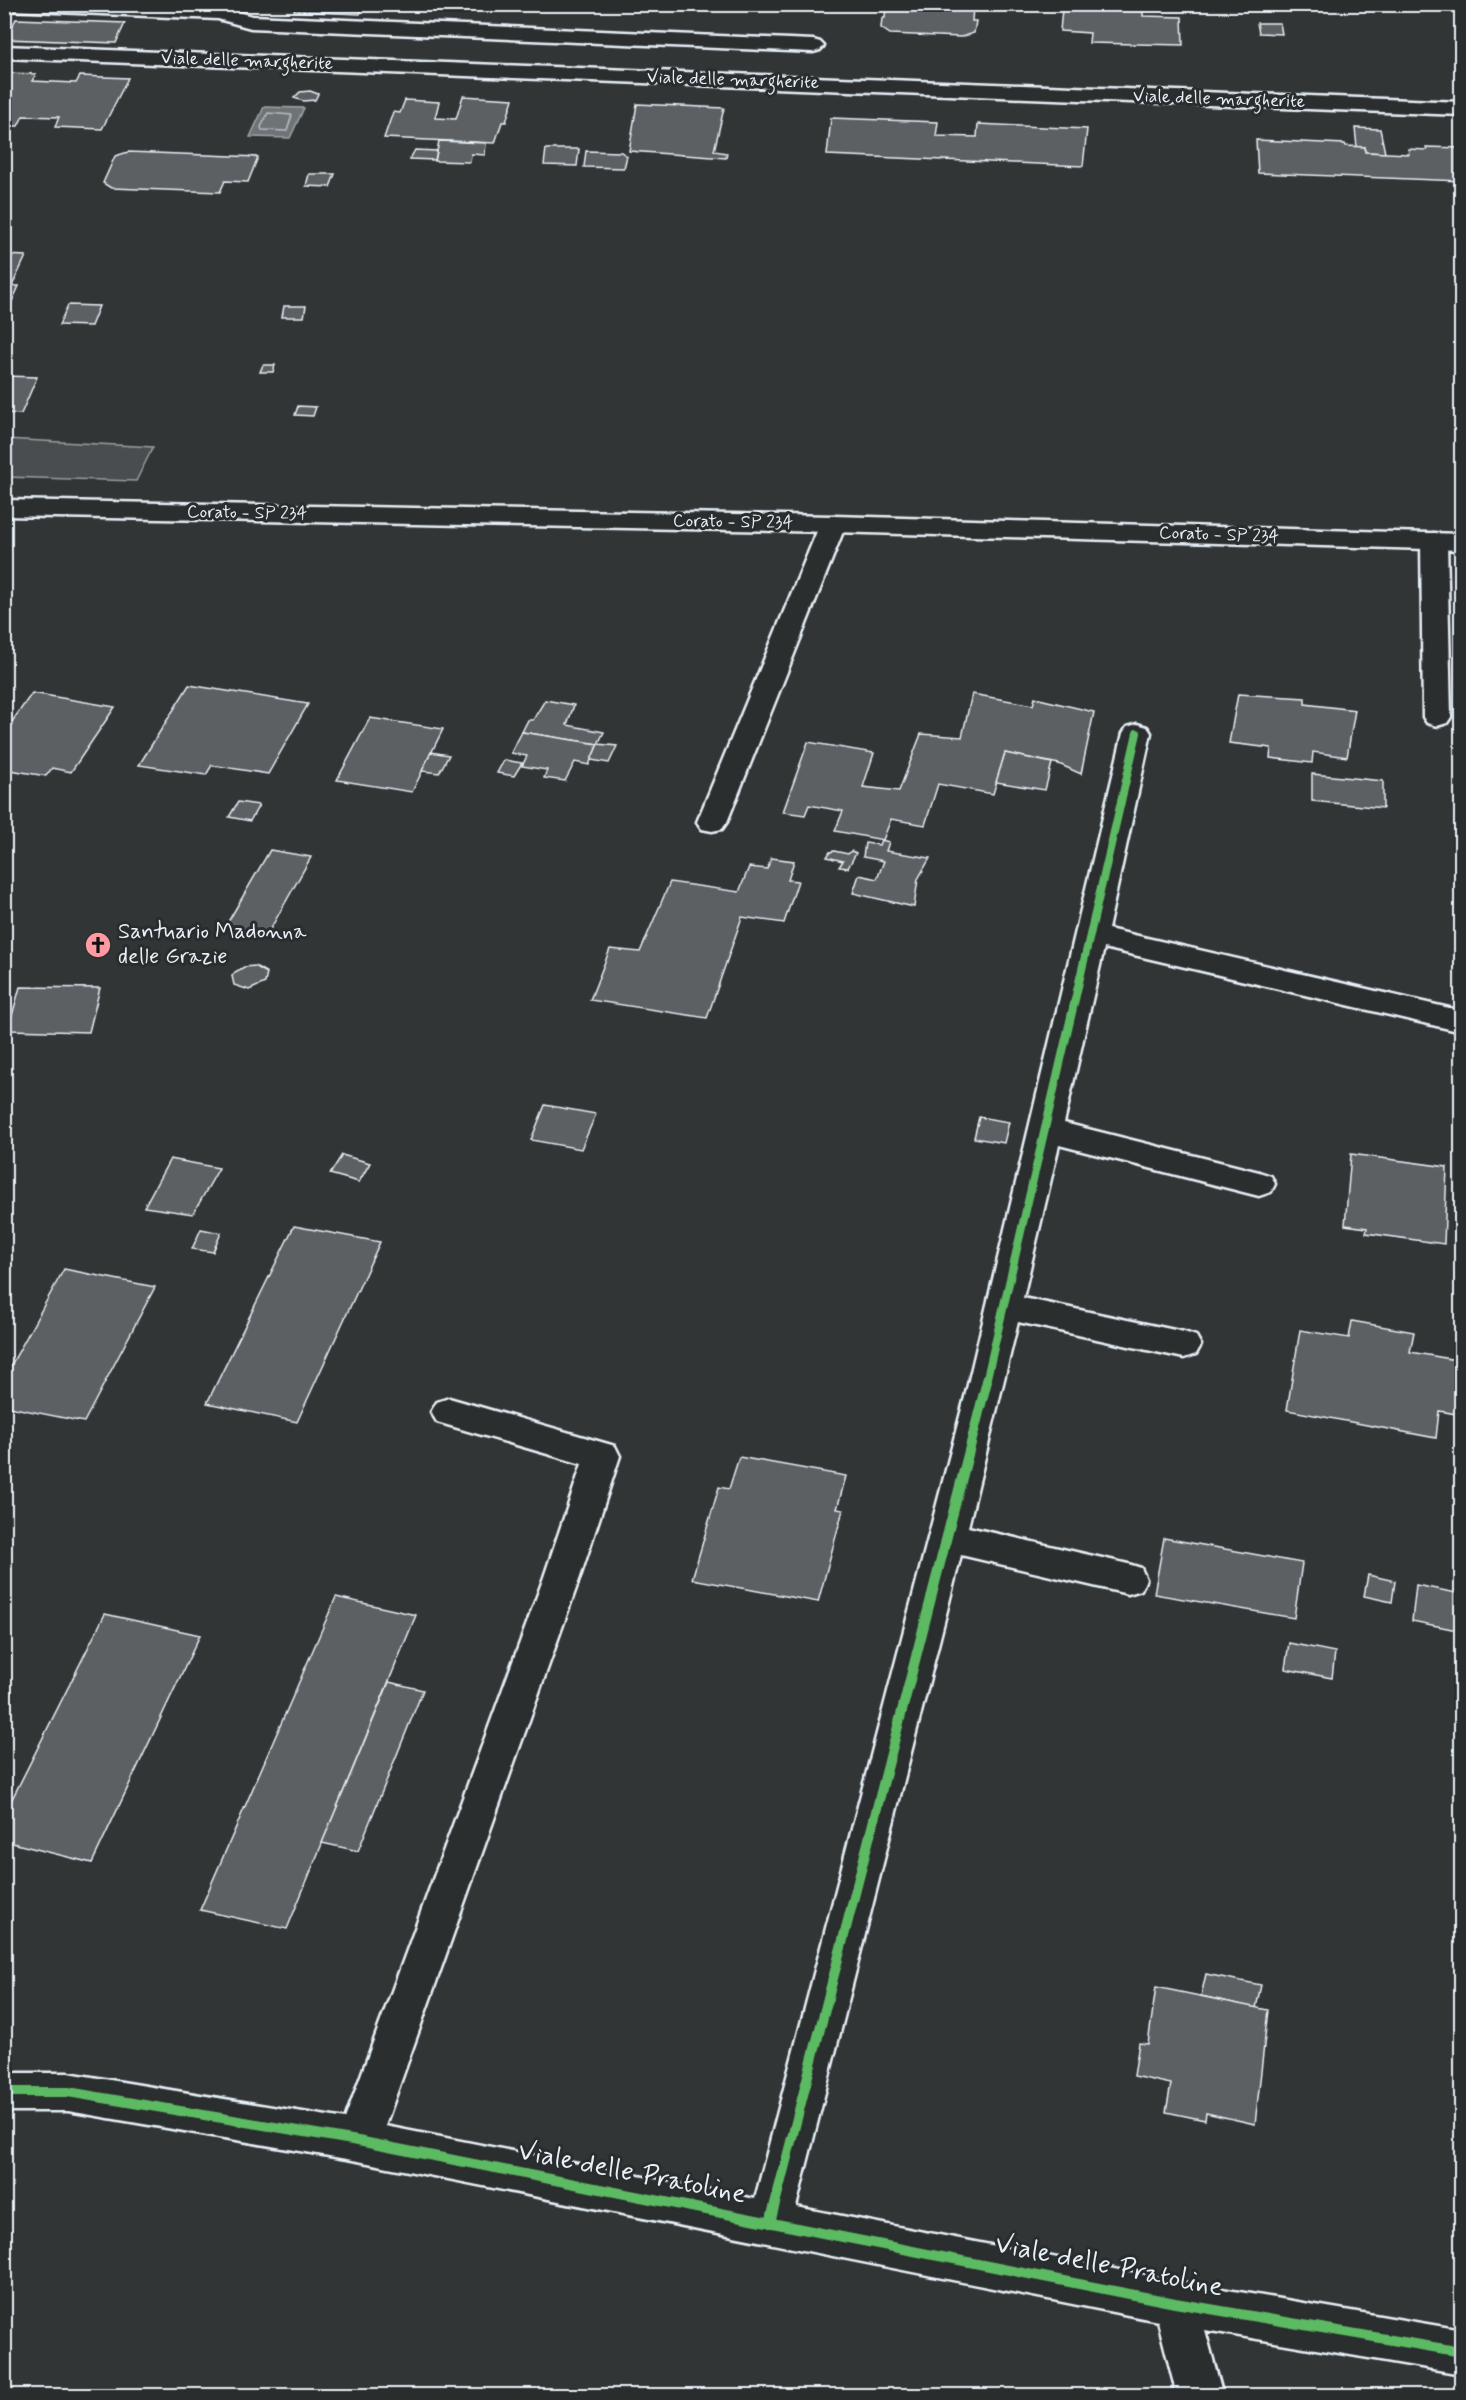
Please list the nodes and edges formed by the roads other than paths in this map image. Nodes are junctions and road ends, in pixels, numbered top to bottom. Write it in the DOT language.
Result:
graph roads {
  1 [pos="9,4"];
  2 [pos="813,46"];
  3 [pos="4,52"];
  4 [pos="1461,109"];
  5 [pos="4,508"];
  6 [pos="833,524"];
  7 [pos="1434,541"];
  8 [pos="1461,542"];
  9 [pos="1437,717"];
  10 [pos="1137,733"];
  11 [pos="712,822"];
  12 [pos="1092,935"];
  13 [pos="1461,1022"];
  14 [pos="1046,1130"];
  15 [pos="1258,1184"];
  16 [pos="1004,1306"];
  17 [pos="1184,1345"];
  18 [pos="449,1412"];
  19 [pos="946,1537"];
  20 [pos="1128,1579"];
  21 [pos="4,2092"];
  22 [pos="358,2141"];
  23 [pos="770,2223"];
  24 [pos="1175,2303"];
  25 [pos="1461,2352"];
  26 [pos="1200,2396"];
  1 -- 2 [label="street"];
  3 -- 4 [label="street, Viale delle margherite"];
  5 -- 6 [label="street, Corato - SP 234"];
  6 -- 7 [label="street, Corato - SP 234"];
  6 -- 11 [label="street"];
  7 -- 8 [label="street, Corato - SP 234"];
  7 -- 9 [label="street"];
  10 -- 12 [label="street"];
  12 -- 13 [label="street"];
  12 -- 14 [label="street"];
  14 -- 15 [label="street"];
  14 -- 16 [label="street"];
  16 -- 17 [label="street"];
  16 -- 19 [label="street"];
  18 -- 22 [label="street"];
  19 -- 20 [label="street"];
  19 -- 23 [label="street"];
  21 -- 22 [label="street, Viale delle Pratoline"];
  22 -- 23 [label="street, Viale delle Pratoline"];
  23 -- 24 [label="street, Viale delle Pratoline"];
  24 -- 25 [label="street, Viale delle Pratoline"];
  24 -- 26 [label="street"];
}
